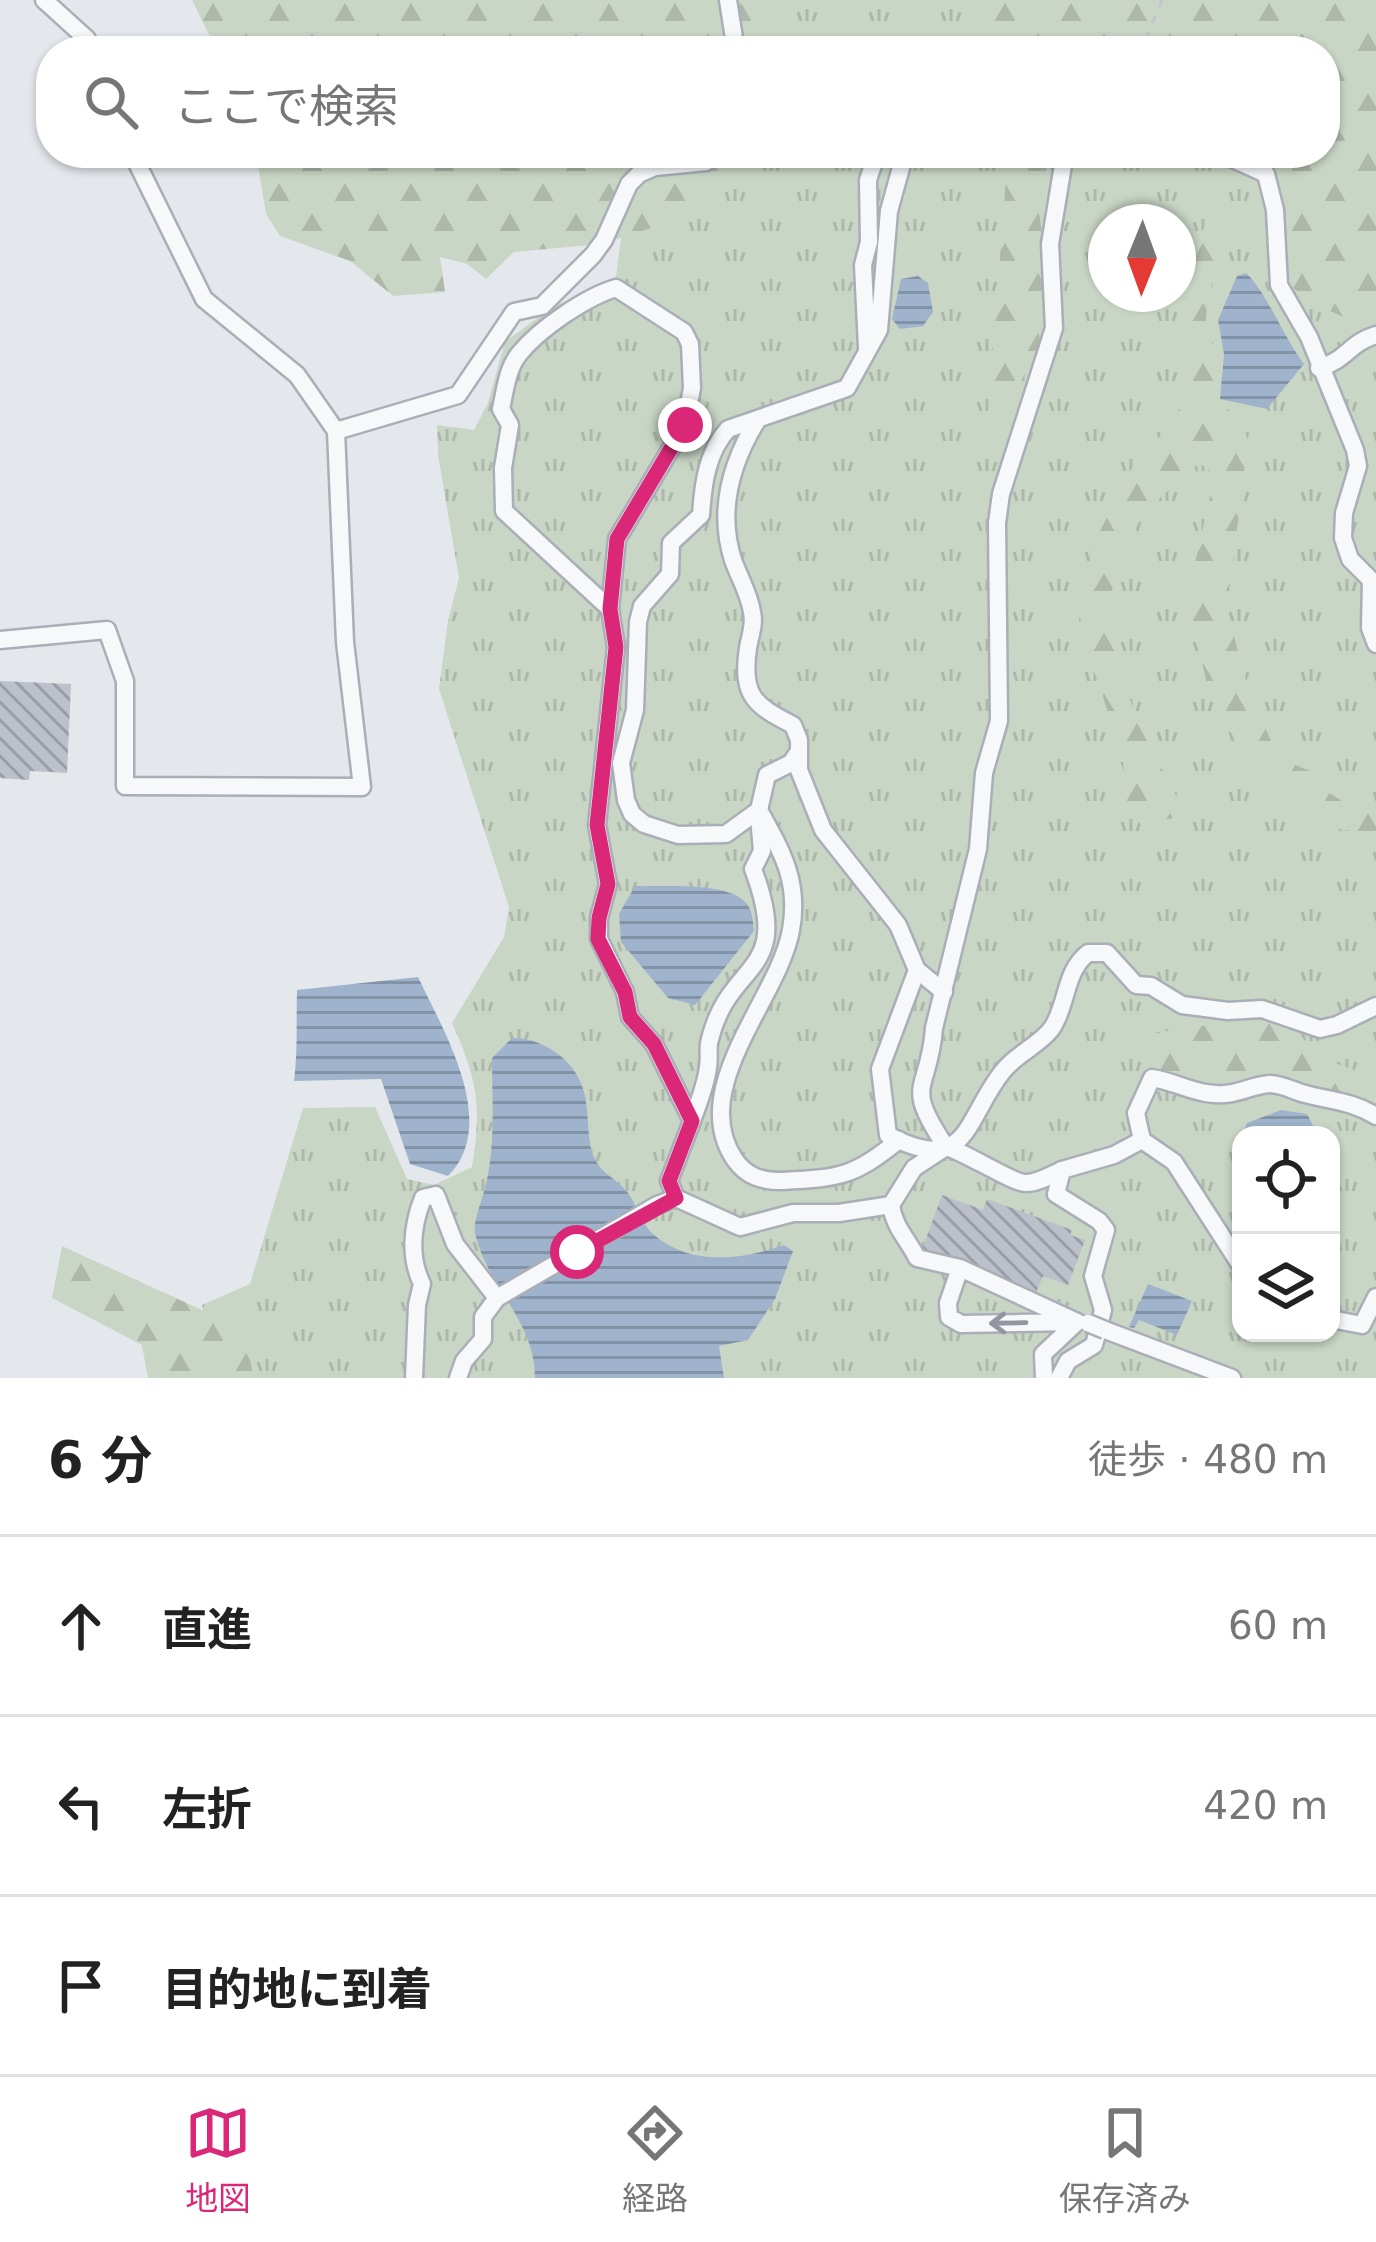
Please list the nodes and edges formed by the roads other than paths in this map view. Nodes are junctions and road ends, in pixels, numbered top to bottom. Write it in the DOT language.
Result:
graph roads {
  1 [pos="44,0"];
  2 [pos="728,0"];
  3 [pos="84,36"];
  4 [pos="734,36"];
  5 [pos="139,168"];
  6 [pos="654,168"];
  7 [pos="872,168"];
  8 [pos="901,168"];
  9 [pos="1063,168"];
  10 [pos="1253,168"];
  11 [pos="1376,335"];
  12 [pos="868,354"];
  13 [pos="1319,368"];
  14 [pos="758,419"];
  15 [pos="336,431"];
  16 [pos="610,609"];
  17 [pos="0,640"];
  18 [pos="1376,644"];
  19 [pos="797,754"];
  20 [pos="758,810"];
  21 [pos="917,970"];
  22 [pos="944,992"];
  23 [pos="1376,1006"];
  24 [pos="1376,1116"];
  25 [pos="692,1121"];
  26 [pos="899,1140"];
  27 [pos="1142,1140"];
  28 [pos="946,1147"];
  29 [pos="1062,1170"];
  30 [pos="676,1198"];
  31 [pos="891,1204"];
  32 [pos="1232,1252"];
  33 [pos="958,1268"];
  34 [pos="497,1298"];
  35 [pos="1376,1298"];
  36 [pos="1340,1321"];
  37 [pos="1090,1325"];
  38 [pos="414,1378"];
  39 [pos="458,1378"];
  40 [pos="1044,1378"];
  41 [pos="1059,1378"];
  42 [pos="1232,1378"];
  1 -- 3 [label="street"];
  2 -- 4 [label="street"];
  5 -- 15 [label="street"];
  6 -- 15 [label="street"];
  7 -- 12 [label="street"];
  8 -- 12 [label="street"];
  9 -- 22 [label="street"];
  10 -- 13 [label="street"];
  11 -- 13 [label="street"];
  12 -- 14 [label="street"];
  13 -- 18 [label="street"];
  14 -- 19 [label="street"];
  14 -- 20 [label="street"];
  15 -- 17 [label="street"];
  16 -- 16 [label="street"];
  16 -- 25 [label="street"];
  19 -- 20 [label="street"];
  19 -- 21 [label="street"];
  20 -- 25 [label="street"];
  20 -- 26 [label="street"];
  21 -- 22 [label="street"];
  21 -- 26 [label="street"];
  22 -- 28 [label="street"];
  23 -- 28 [label="street"];
  24 -- 27 [label="street"];
  25 -- 30 [label="street"];
  26 -- 28 [label="street"];
  27 -- 29 [label="street"];
  27 -- 32 [label="street"];
  28 -- 29 [label="street"];
  28 -- 31 [label="street"];
  29 -- 41 [label="street"];
  30 -- 31 [label="street"];
  30 -- 34 [label="street"];
  31 -- 33 [label="street"];
  33 -- 37 [label="street"];
  37 -- 33 [label="street, one-way"];
  34 -- 38 [label="street"];
  34 -- 39 [label="street"];
  35 -- 36 [label="street"];
  37 -- 40 [label="street"];
  37 -- 42 [label="street"];
}
